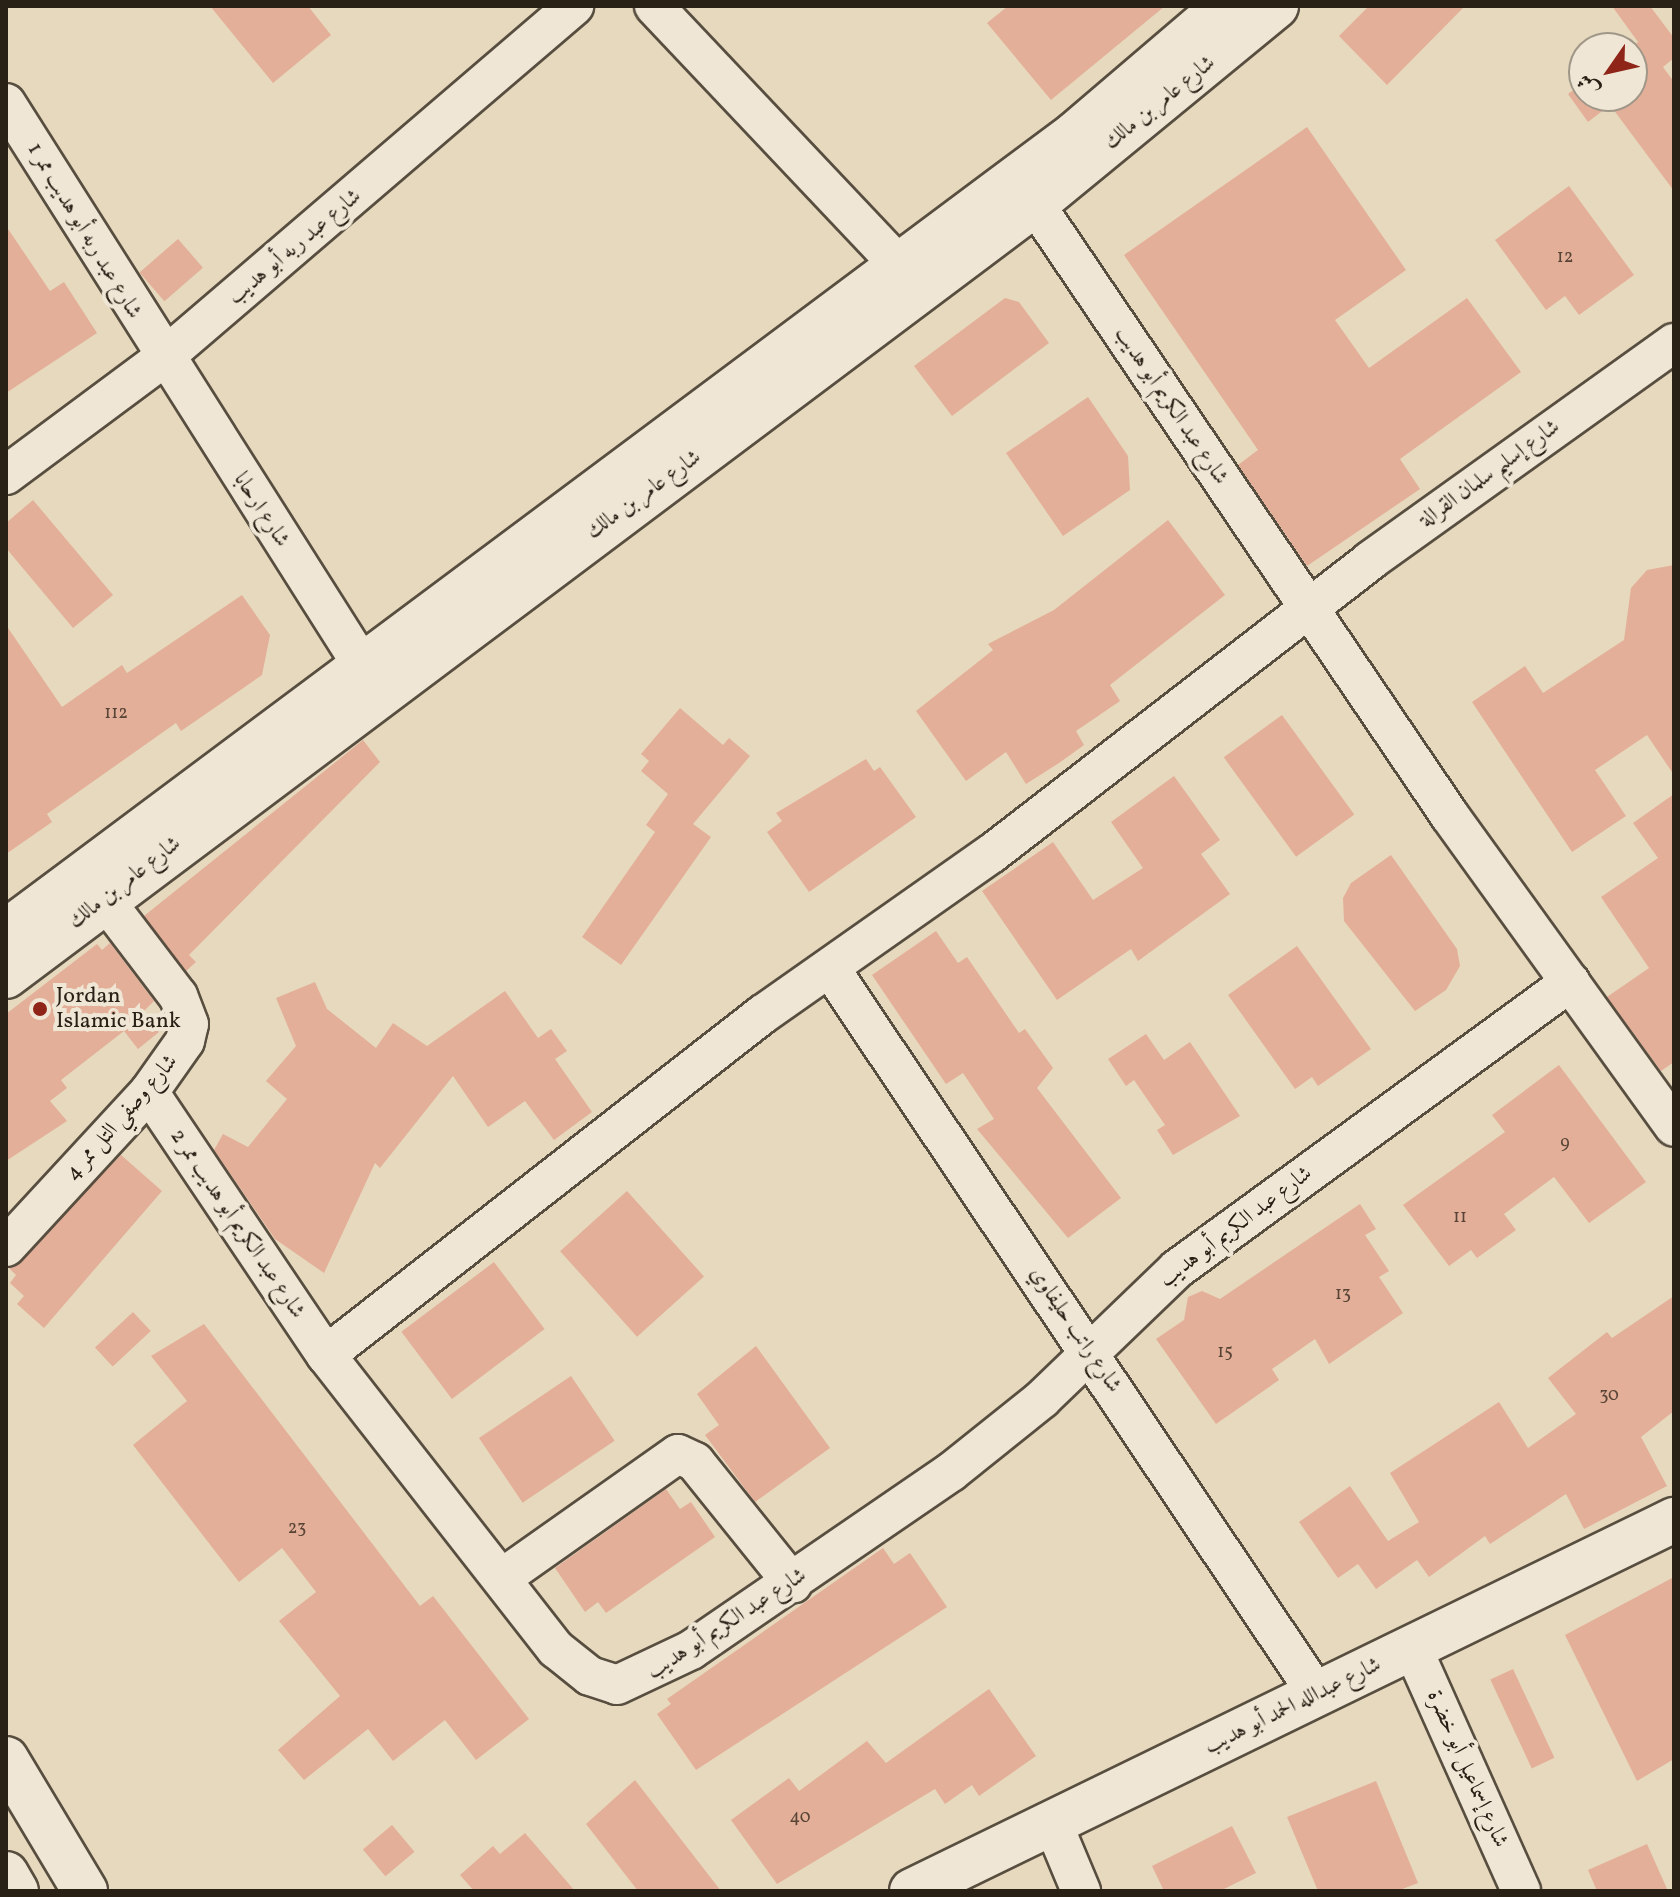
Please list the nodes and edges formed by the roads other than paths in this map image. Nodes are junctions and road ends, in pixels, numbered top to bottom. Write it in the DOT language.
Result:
graph roads {
  1 [pos="574,6"];
  2 [pos="654,6"];
  3 [pos="1225,6"];
  4 [pos="1276,6"];
  5 [pos="6,103"];
  6 [pos="1035,204"];
  7 [pos="899,265"];
  8 [pos="1674,343"];
  9 [pos="162,359"];
  10 [pos="6,475"];
  11 [pos="1308,609"];
  12 [pos="360,662"];
  13 [pos="104,899"];
  14 [pos="6,932"];
  15 [pos="830,968"];
  16 [pos="6,976"];
  17 [pos="1570,982"];
  18 [pos="149,1092"];
  19 [pos="1674,1127"];
  20 [pos="6,1247"];
  21 [pos="1091,1353"];
  22 [pos="326,1355"];
  23 [pos="1674,1520"];
  24 [pos="502,1578"];
  25 [pos="793,1584"];
  26 [pos="1412,1647"];
  27 [pos="1317,1694"];
  28 [pos="6,1759"];
  29 [pos="1053,1824"];
  30 [pos="6,1874"];
  31 [pos="16,1891"];
  32 [pos="85,1891"];
  33 [pos="912,1891"];
  34 [pos="1081,1891"];
  35 [pos="1521,1891"];
  1 -- 9 [label="street, شارع عبد ربه أبو هديب"];
  2 -- 7 [label="street"];
  3 -- 7 [label="street, شارع عامر بن مالك"];
  4 -- 6 [label="street, شارع عامر بن مالك"];
  5 -- 9 [label="street, شارع عبد ربه أبو هديب ممر 1"];
  6 -- 11 [label="street, شارع عبد الكريم أبو هديب"];
  6 -- 13 [label="street, شارع عامر بن مالك"];
  7 -- 12 [label="street, شارع عامر بن مالك"];
  8 -- 11 [label="street, شارع إسليم سلمان القرالة"];
  9 -- 10 [label="street, شارع عبد ربه أبو هديب"];
  9 -- 12 [label="street, شارع ارحابا"];
  11 -- 15 [label="street"];
  11 -- 17 [label="street, شارع عبد الكريم أبو هديب"];
  12 -- 14 [label="street, شارع عامر بن مالك"];
  13 -- 16 [label="street, شارع عامر بن مالك"];
  13 -- 18 [label="street, شارع وصفي التل ممر 4"];
  15 -- 21 [label="street, شارع راتب حليفاوي"];
  15 -- 22 [label="street"];
  17 -- 19 [label="street"];
  17 -- 21 [label="street, شارع عبد الكريم أبو هديب"];
  18 -- 20 [label="street, شارع وصفي التل ممر 4"];
  18 -- 22 [label="street, شارع عبد الكريم أبو هديب ممر 2"];
  21 -- 25 [label="street, شارع عبد الكريم أبو هديب"];
  21 -- 27 [label="street, شارع راتب حليفاوي"];
  22 -- 24 [label="street, شارع عبد الكريم أبو هديب"];
  23 -- 26 [label="street, شارع عبدالله الحمد أبو هديب"];
  24 -- 25 [label="street, شارع عبد الكريم أبو هديب"];
  24 -- 25 [label="street"];
  26 -- 27 [label="street, شارع عبدالله الحمد أبو هديب"];
  26 -- 35 [label="street, شارع إسماعيل أبو خضرة"];
  27 -- 29 [label="street, شارع عبدالله الحمد أبو هديب"];
  28 -- 32 [label="street"];
  29 -- 33 [label="street, شارع عبدالله الحمد أبو هديب"];
  29 -- 34 [label="street"];
  30 -- 31 [label="street"];
}
